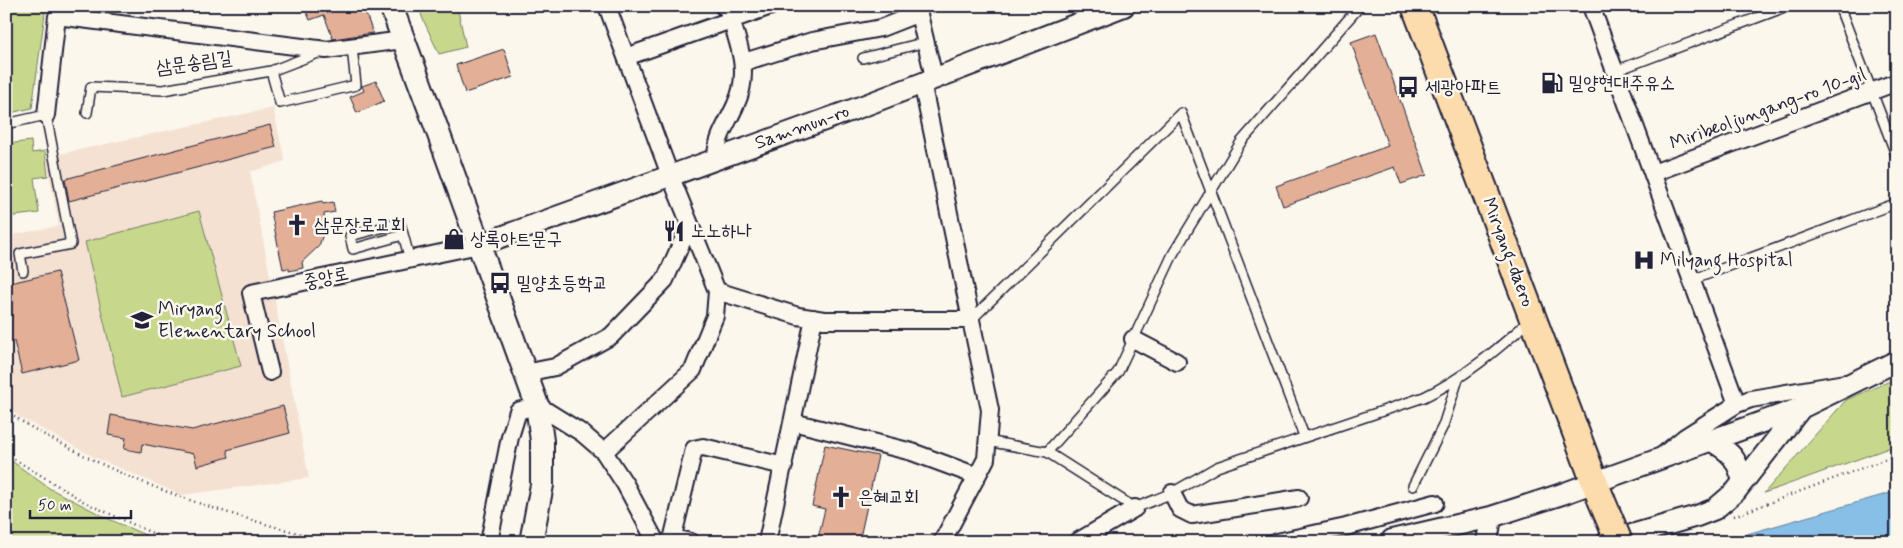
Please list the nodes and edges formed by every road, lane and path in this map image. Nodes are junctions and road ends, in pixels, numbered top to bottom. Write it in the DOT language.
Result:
graph roads {
  1 [pos="390,6"];
  2 [pos="607,6"];
  3 [pos="770,6"];
  4 [pos="1124,6"];
  5 [pos="1360,6"];
  6 [pos="1415,6"];
  7 [pos="1591,6"];
  8 [pos="1788,6"];
  9 [pos="1839,6"];
  10 [pos="727,10"];
  11 [pos="918,10"];
  12 [pos="403,40"];
  13 [pos="926,42"];
  14 [pos="352,46"];
  15 [pos="326,50"];
  16 [pos="626,57"];
  17 [pos="863,58"];
  18 [pos="744,62"];
  19 [pos="271,71"];
  20 [pos="1615,71"];
  21 [pos="928,79"];
  22 [pos="1897,82"];
  23 [pos="1871,92"];
  24 [pos="87,113"];
  25 [pos="46,115"];
  26 [pos="6,124"];
  27 [pos="1897,157"];
  28 [pos="716,158"];
  29 [pos="1653,174"];
  30 [pos="670,175"];
  31 [pos="1211,191"];
  32 [pos="1897,203"];
  33 [pos="690,224"];
  34 [pos="403,235"];
  35 [pos="480,245"];
  36 [pos="410,260"];
  37 [pos="23,271"];
  38 [pos="1692,280"];
  39 [pos="717,291"];
  40 [pos="1533,317"];
  41 [pos="814,318"];
  42 [pos="971,320"];
  43 [pos="1133,338"];
  44 [pos="1897,361"];
  45 [pos="1177,362"];
  46 [pos="270,372"];
  47 [pos="525,373"];
  48 [pos="1458,379"];
  49 [pos="1854,382"];
  50 [pos="1737,404"];
  51 [pos="536,405"];
  52 [pos="1801,408"];
  53 [pos="6,410"];
  54 [pos="793,422"];
  55 [pos="1304,436"];
  56 [pos="1710,440"];
  57 [pos="987,441"];
  58 [pos="604,452"];
  59 [pos="1047,452"];
  60 [pos="6,454"];
  61 [pos="1897,455"];
  62 [pos="1660,458"];
  63 [pos="784,466"];
  64 [pos="977,476"];
  65 [pos="1743,481"];
  66 [pos="1413,486"];
  67 [pos="1598,490"];
  68 [pos="1172,493"];
  69 [pos="1299,498"];
  70 [pos="1435,503"];
  71 [pos="1135,508"];
  72 [pos="1491,517"];
  73 [pos="1728,518"];
  74 [pos="665,541"];
  75 [pos="1392,541"];
  76 [pos="172,542"];
  77 [pos="331,542"];
  78 [pos="489,542"];
  79 [pos="531,542"];
  80 [pos="691,542"];
  81 [pos="767,542"];
  82 [pos="942,542"];
  83 [pos="1077,542"];
  84 [pos="1277,542"];
  85 [pos="1487,542"];
  86 [pos="1606,542"];
  87 [pos="1619,542"];
  1 -- 12 [label="main road"];
  2 -- 16 [label="street"];
  3 -- 10 [label="street"];
  4 -- 21 [label="street, Sammun-ro"];
  5 -- 31 [label="lane"];
  6 -- 40 [label="main road, Miryang-daero"];
  7 -- 20 [label="street"];
  8 -- 20 [label="lane"];
  9 -- 23 [label="lane"];
  10 -- 16 [label="street"];
  10 -- 18 [label="street"];
  11 -- 13 [label="street"];
  11 -- 18 [label="street"];
  12 -- 14 [label="street, 삼문송림길"];
  12 -- 35 [label="main road"];
  13 -- 17 [label="lane"];
  13 -- 21 [label="street"];
  14 -- 15 [label="street, 삼문송림길"];
  14 -- 19 [label="lane"];
  15 -- 19 [label="lane, 삼문송림길"];
  15 -- 25 [label="street, 삼문송림길"];
  16 -- 30 [label="street"];
  18 -- 28 [label="street"];
  19 -- 24 [label="lane, 삼문송림길"];
  20 -- 29 [label="street"];
  21 -- 28 [label="street, Sammun-ro"];
  21 -- 42 [label="street"];
  22 -- 23 [label="street, Miribeoljungang-ro 10-gil"];
  23 -- 27 [label="lane"];
  23 -- 29 [label="street, Miribeoljungang-ro 10-gil"];
  25 -- 26 [label="lane"];
  25 -- 37 [label="lane, 삼문송림길"];
  28 -- 30 [label="street, Sammun-ro"];
  29 -- 38 [label="street"];
  30 -- 33 [label="street"];
  30 -- 35 [label="street, Sammun-ro"];
  31 -- 42 [label="lane"];
  31 -- 43 [label="lane"];
  31 -- 55 [label="lane"];
  32 -- 38 [label="lane"];
  33 -- 39 [label="street"];
  33 -- 47 [label="street"];
  34 -- 34 [label="lane"];
  34 -- 36 [label="lane"];
  35 -- 36 [label="street, 중앙로"];
  35 -- 47 [label="main road"];
  36 -- 46 [label="street, 중앙로"];
  38 -- 50 [label="street"];
  39 -- 41 [label="street"];
  39 -- 58 [label="street"];
  40 -- 48 [label="lane"];
  40 -- 67 [label="main road, Miryang-daero"];
  41 -- 42 [label="street"];
  41 -- 54 [label="street"];
  42 -- 57 [label="street"];
  43 -- 45 [label="street"];
  43 -- 59 [label="lane"];
  44 -- 49 [label="street"];
  47 -- 51 [label="main road"];
  48 -- 55 [label="lane"];
  48 -- 66 [label="lane"];
  49 -- 50 [label="street"];
  49 -- 52 [label="street"];
  50 -- 62 [label="street"];
  51 -- 58 [label="street"];
  51 -- 78 [label="street"];
  51 -- 79 [label="main road"];
  52 -- 56 [label="street"];
  52 -- 65 [label="street"];
  53 -- 77 [label="path"];
  54 -- 63 [label="street"];
  54 -- 64 [label="street"];
  55 -- 68 [label="lane"];
  56 -- 62 [label="street"];
  56 -- 65 [label="street"];
  57 -- 59 [label="lane"];
  57 -- 64 [label="street"];
  58 -- 74 [label="street"];
  59 -- 71 [label="lane"];
  60 -- 76 [label="path"];
  61 -- 73 [label="path"];
  62 -- 67 [label="street"];
  63 -- 74 [label="street"];
  63 -- 81 [label="street"];
  64 -- 82 [label="street"];
  65 -- 86 [label="street"];
  67 -- 72 [label="street"];
  67 -- 87 [label="main road, Miryang-daero, bridge"];
  68 -- 69 [label="street"];
  68 -- 71 [label="lane"];
  70 -- 84 [label="street"];
  71 -- 83 [label="street"];
  72 -- 75 [label="street"];
  72 -- 85 [label="street"];
  74 -- 80 [label="street"];
}
